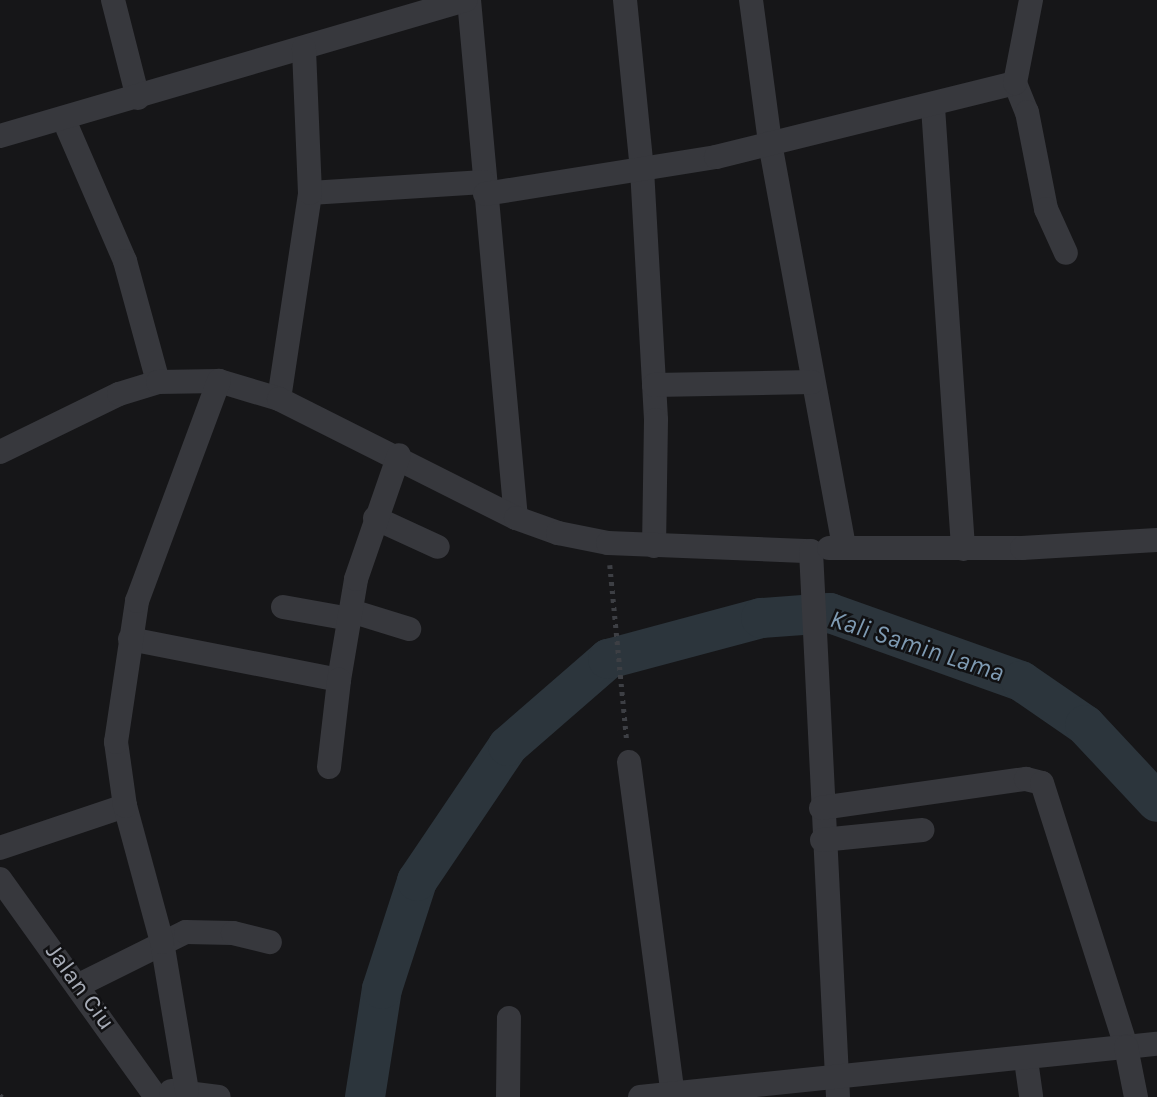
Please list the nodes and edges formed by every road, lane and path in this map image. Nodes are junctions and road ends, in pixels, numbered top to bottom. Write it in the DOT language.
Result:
graph roads {
  1 [pos="113,0"];
  2 [pos="467,0"];
  3 [pos="625,0"];
  4 [pos="751,0"];
  5 [pos="1031,0"];
  6 [pos="304,48"];
  7 [pos="1014,83"];
  8 [pos="138,98"];
  9 [pos="933,107"];
  10 [pos="64,120"];
  11 [pos="0,136"];
  12 [pos="770,142"];
  13 [pos="642,169"];
  14 [pos="484,188"];
  15 [pos="310,193"];
  16 [pos="1066,253"];
  17 [pos="219,381"];
  18 [pos="158,382"];
  19 [pos="812,382"];
  20 [pos="654,385"];
  21 [pos="279,399"];
  22 [pos="0,452"];
  23 [pos="400,455"];
  24 [pos="375,518"];
  25 [pos="516,519"];
  26 [pos="1157,540"];
  27 [pos="608,543"];
  28 [pos="844,546"];
  29 [pos="438,547"];
  30 [pos="654,547"];
  31 [pos="963,549"];
  32 [pos="811,551"];
  33 [pos="283,607"];
  34 [pos="350,615"];
  35 [pos="409,629"];
  36 [pos="130,639"];
  37 [pos="339,680"];
  38 [pos="629,762"];
  39 [pos="329,767"];
  40 [pos="125,806"];
  41 [pos="821,808"];
  42 [pos="923,830"];
  43 [pos="822,840"];
  44 [pos="0,848"];
  45 [pos="0,879"];
  46 [pos="162,942"];
  47 [pos="270,942"];
  48 [pos="79,985"];
  49 [pos="509,1018"];
  50 [pos="1157,1044"];
  51 [pos="1126,1047"];
  52 [pos="1026,1060"];
  53 [pos="838,1087"];
  54 [pos="187,1091"];
  55 [pos="155,1093"];
  56 [pos="673,1096"];
  57 [pos="219,1097"];
  58 [pos="508,1097"];
  59 [pos="640,1097"];
  60 [pos="1031,1097"];
  61 [pos="1136,1097"];
  1 -- 8 [label="street"];
  2 -- 6 [label="street"];
  2 -- 14 [label="street"];
  3 -- 13 [label="street"];
  4 -- 12 [label="street"];
  5 -- 7 [label="street"];
  6 -- 8 [label="street"];
  6 -- 15 [label="street"];
  7 -- 9 [label="street"];
  7 -- 16 [label="street"];
  8 -- 10 [label="street"];
  9 -- 12 [label="street"];
  9 -- 31 [label="street"];
  10 -- 11 [label="street"];
  10 -- 18 [label="street"];
  12 -- 13 [label="street"];
  12 -- 19 [label="street"];
  13 -- 14 [label="street"];
  13 -- 20 [label="street"];
  14 -- 15 [label="street"];
  14 -- 25 [label="street"];
  15 -- 21 [label="street"];
  17 -- 18 [label="street"];
  17 -- 21 [label="street"];
  17 -- 36 [label="street"];
  18 -- 22 [label="street"];
  19 -- 20 [label="street"];
  19 -- 28 [label="street"];
  20 -- 30 [label="street"];
  21 -- 23 [label="street"];
  23 -- 24 [label="street"];
  23 -- 25 [label="street"];
  24 -- 29 [label="street"];
  24 -- 34 [label="street"];
  25 -- 27 [label="street"];
  26 -- 31 [label="street"];
  27 -- 30 [label="street"];
  27 -- 38 [label="path"];
  28 -- 31 [label="street"];
  28 -- 32 [label="street"];
  30 -- 32 [label="street"];
  32 -- 41 [label="street"];
  33 -- 34 [label="street"];
  34 -- 35 [label="street"];
  34 -- 37 [label="street"];
  36 -- 37 [label="street"];
  36 -- 40 [label="street"];
  37 -- 39 [label="street"];
  38 -- 56 [label="street"];
  40 -- 44 [label="street"];
  40 -- 46 [label="street"];
  41 -- 43 [label="street"];
  41 -- 51 [label="street"];
  42 -- 43 [label="street"];
  43 -- 53 [label="street"];
  45 -- 48 [label="street, Jalan Ciu"];
  46 -- 47 [label="street"];
  46 -- 48 [label="street"];
  46 -- 54 [label="street"];
  48 -- 55 [label="street, Jalan Ciu"];
  49 -- 58 [label="street"];
  50 -- 51 [label="street"];
  51 -- 52 [label="street"];
  51 -- 61 [label="street"];
  52 -- 53 [label="street"];
  52 -- 60 [label="street"];
  53 -- 56 [label="street"];
  54 -- 55 [label="street"];
  54 -- 57 [label="street"];
  56 -- 59 [label="street"];
}
